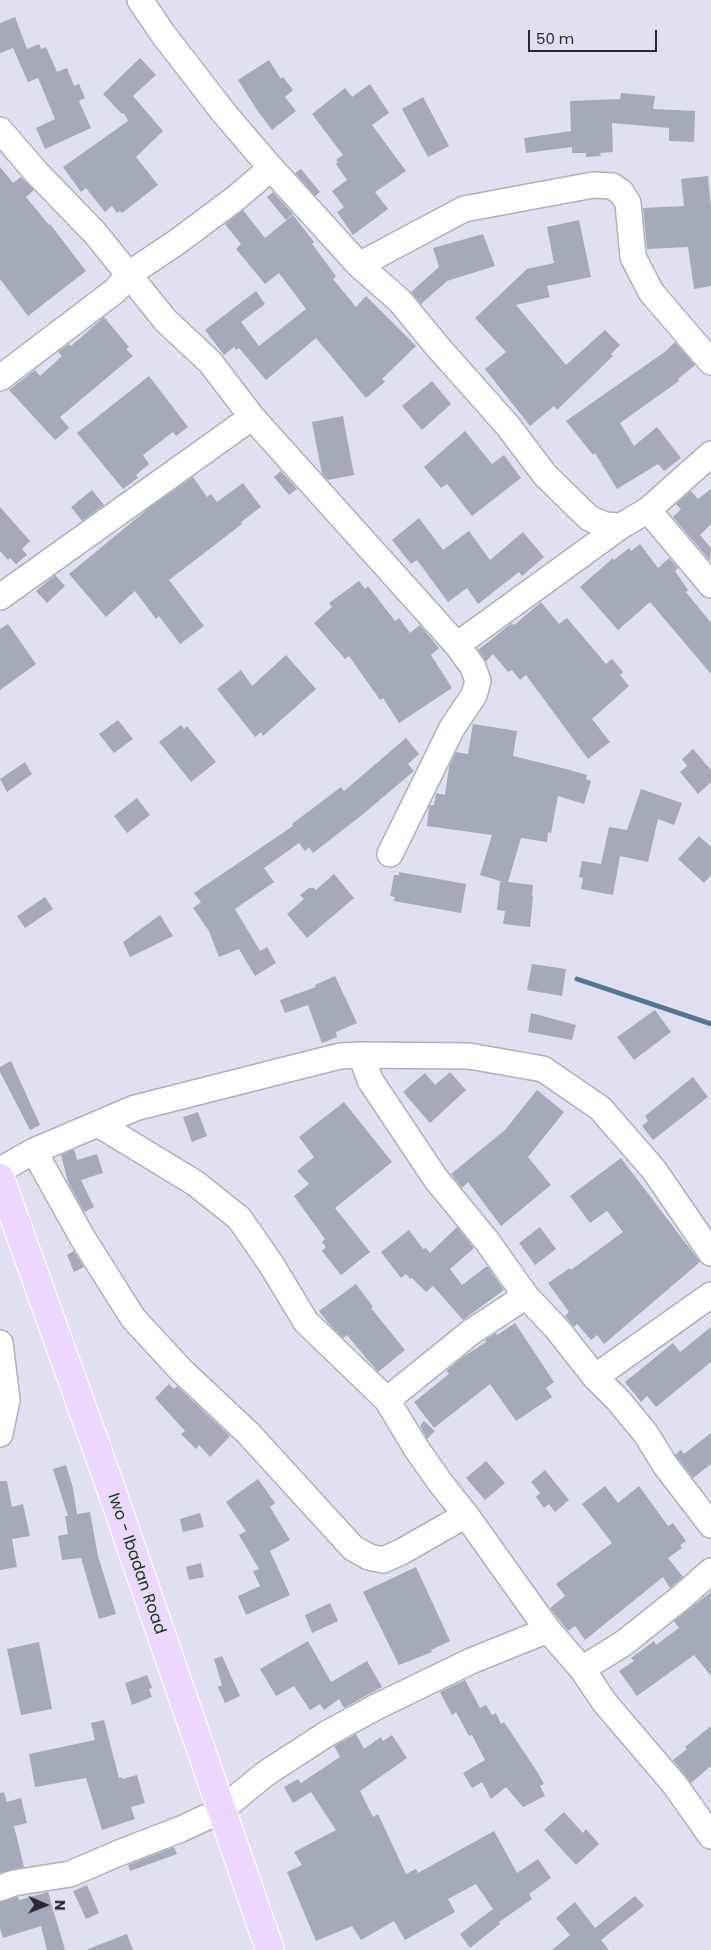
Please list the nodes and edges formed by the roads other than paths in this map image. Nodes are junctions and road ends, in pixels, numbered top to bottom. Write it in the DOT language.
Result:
graph roads {
  1 [pos="140,0"];
  2 [pos="0,130"];
  3 [pos="271,168"];
  4 [pos="359,265"];
  5 [pos="129,274"];
  6 [pos="711,362"];
  7 [pos="0,378"];
  8 [pos="252,417"];
  9 [pos="711,454"];
  10 [pos="648,510"];
  11 [pos="621,526"];
  12 [pos="711,585"];
  13 [pos="0,597"];
  14 [pos="457,645"];
  15 [pos="390,854"];
  16 [pos="361,1055"];
  17 [pos="98,1124"];
  18 [pos="34,1151"];
  19 [pos="0,1170"];
  20 [pos="0,1178"];
  21 [pos="711,1253"];
  22 [pos="711,1295"];
  23 [pos="526,1296"];
  24 [pos="0,1343"];
  25 [pos="595,1377"];
  26 [pos="387,1400"];
  27 [pos="0,1434"];
  28 [pos="466,1515"];
  29 [pos="711,1525"];
  30 [pos="711,1571"];
  31 [pos="548,1630"];
  32 [pos="582,1669"];
  33 [pos="220,1810"];
  34 [pos="711,1836"];
  35 [pos="0,1888"];
  36 [pos="270,1950"];
  1 -- 3 [label="street"];
  2 -- 5 [label="street"];
  3 -- 4 [label="street"];
  3 -- 5 [label="street"];
  4 -- 6 [label="street"];
  4 -- 11 [label="street"];
  5 -- 7 [label="street"];
  5 -- 8 [label="street"];
  8 -- 13 [label="street"];
  8 -- 14 [label="street"];
  9 -- 10 [label="street"];
  10 -- 11 [label="street"];
  10 -- 12 [label="street"];
  11 -- 14 [label="street"];
  14 -- 15 [label="street"];
  16 -- 17 [label="street"];
  16 -- 21 [label="street"];
  16 -- 23 [label="street"];
  17 -- 18 [label="street"];
  17 -- 26 [label="street"];
  18 -- 19 [label="street"];
  18 -- 28 [label="street"];
  20 -- 33 [label="main road, Iwo - Ibadan Road"];
  22 -- 25 [label="street"];
  23 -- 25 [label="street"];
  23 -- 26 [label="street"];
  24 -- 27 [label="street"];
  25 -- 29 [label="street"];
  26 -- 28 [label="street"];
  28 -- 31 [label="street"];
  30 -- 32 [label="street"];
  31 -- 32 [label="street"];
  31 -- 33 [label="street"];
  32 -- 34 [label="street"];
  33 -- 35 [label="street"];
  33 -- 36 [label="main road, Iwo - Ibadan Road"];
}
